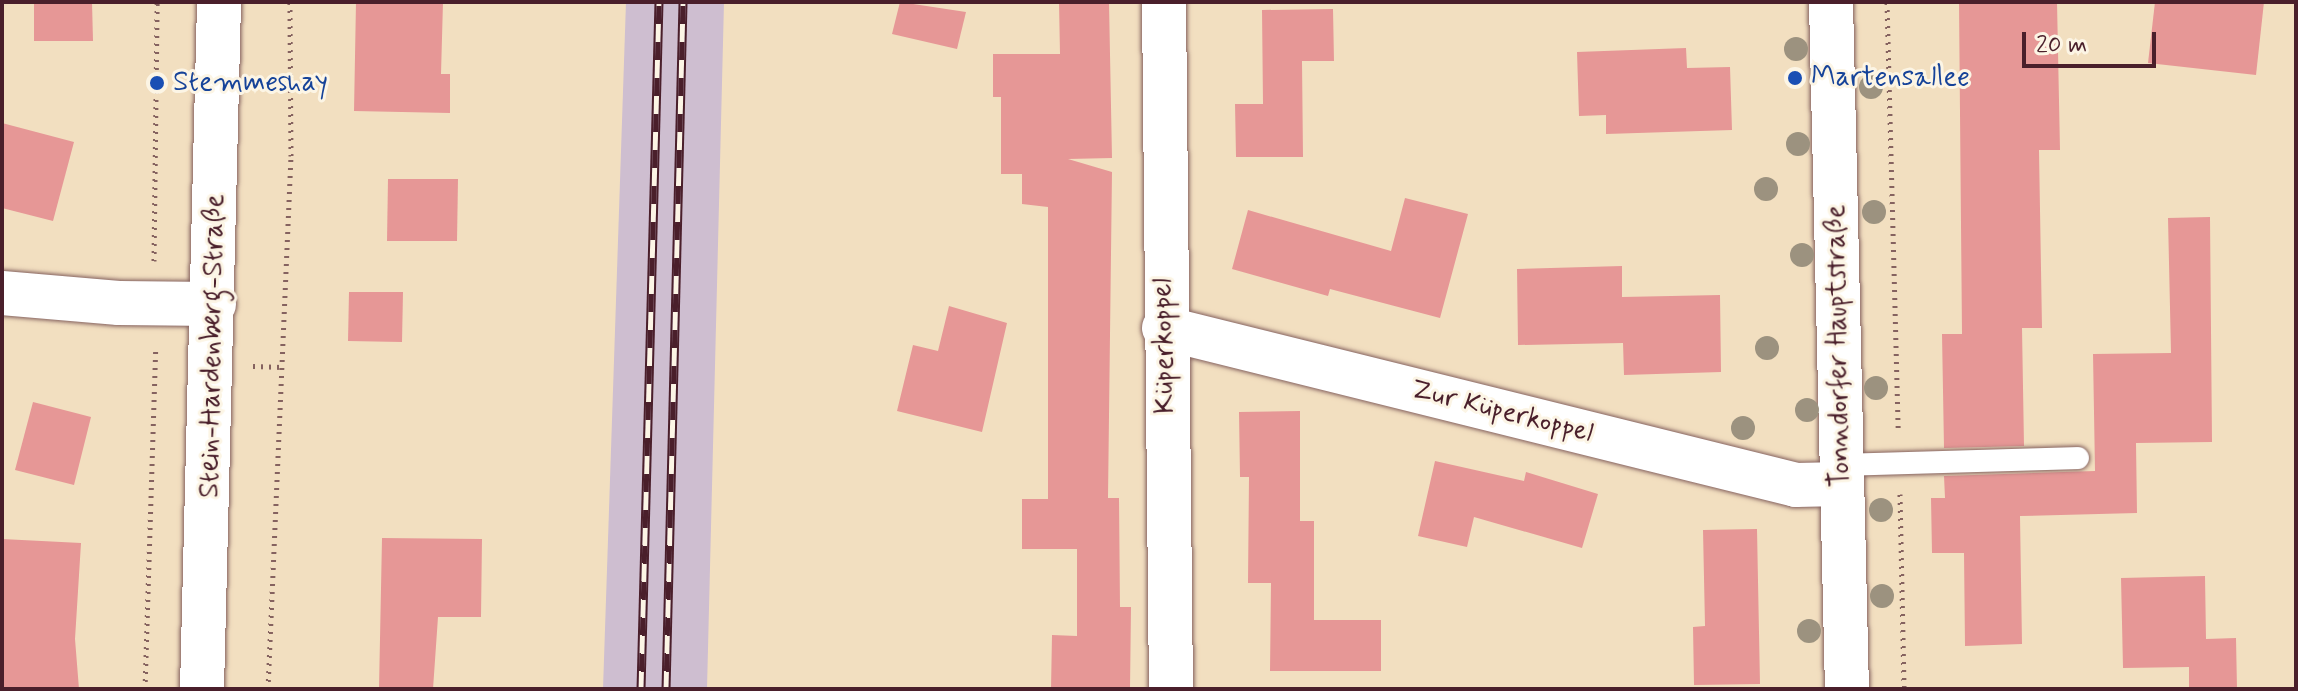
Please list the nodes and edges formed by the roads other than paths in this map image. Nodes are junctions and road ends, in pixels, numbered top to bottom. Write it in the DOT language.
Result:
graph roads {
  1 [pos="219,2"];
  2 [pos="1164,2"];
  3 [pos="1831,2"];
  4 [pos="2,293"];
  5 [pos="214,304"];
  6 [pos="1164,328"];
  7 [pos="2078,458"];
  8 [pos="1842,474"];
  9 [pos="202,689"];
  10 [pos="1171,689"];
  11 [pos="1847,689"];
  1 -- 5 [label="street, Stein-Hardenberg-Straße"];
  2 -- 6 [label="street, Küperkoppel"];
  3 -- 8 [label="street, Tonndorfer Hauptstraße"];
  4 -- 5 [label="street"];
  5 -- 9 [label="street, Stein-Hardenberg-Straße"];
  6 -- 8 [label="street, Zur Küperkoppel"];
  6 -- 10 [label="street, Küperkoppel"];
  7 -- 8 [label="lane"];
  8 -- 11 [label="street, Tonndorfer Hauptstraße"];
}
